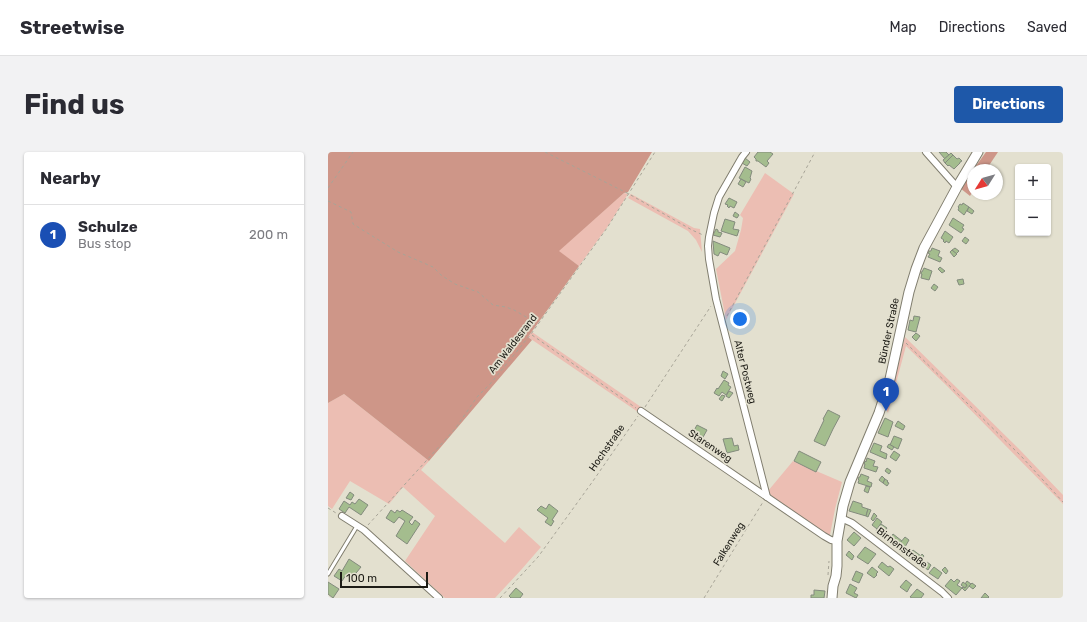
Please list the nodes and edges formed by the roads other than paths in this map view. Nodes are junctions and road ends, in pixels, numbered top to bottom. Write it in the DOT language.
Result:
graph roads {
  1 [pos="746,152"];
  2 [pos="926,152"];
  3 [pos="978,152"];
  4 [pos="957,187"];
  5 [pos="641,411"];
  6 [pos="767,497"];
  7 [pos="342,516"];
  8 [pos="840,518"];
  9 [pos="357,526"];
  10 [pos="837,544"];
  11 [pos="328,574"];
  12 [pos="440,598"];
  13 [pos="832,598"];
  14 [pos="948,598"];
  1 -- 6 [label="street, Alter Postweg"];
  2 -- 4 [label="street"];
  3 -- 4 [label="main road, Bünder Straße"];
  4 -- 8 [label="main road, Bünder Straße"];
  5 -- 6 [label="street, Starenweg"];
  6 -- 10 [label="street"];
  7 -- 9 [label="street"];
  8 -- 10 [label="main road, Bünder Straße"];
  8 -- 14 [label="street, Birnenstraße"];
  9 -- 11 [label="lane"];
  9 -- 12 [label="street"];
  10 -- 13 [label="main road, Bünder Straße"];
}
